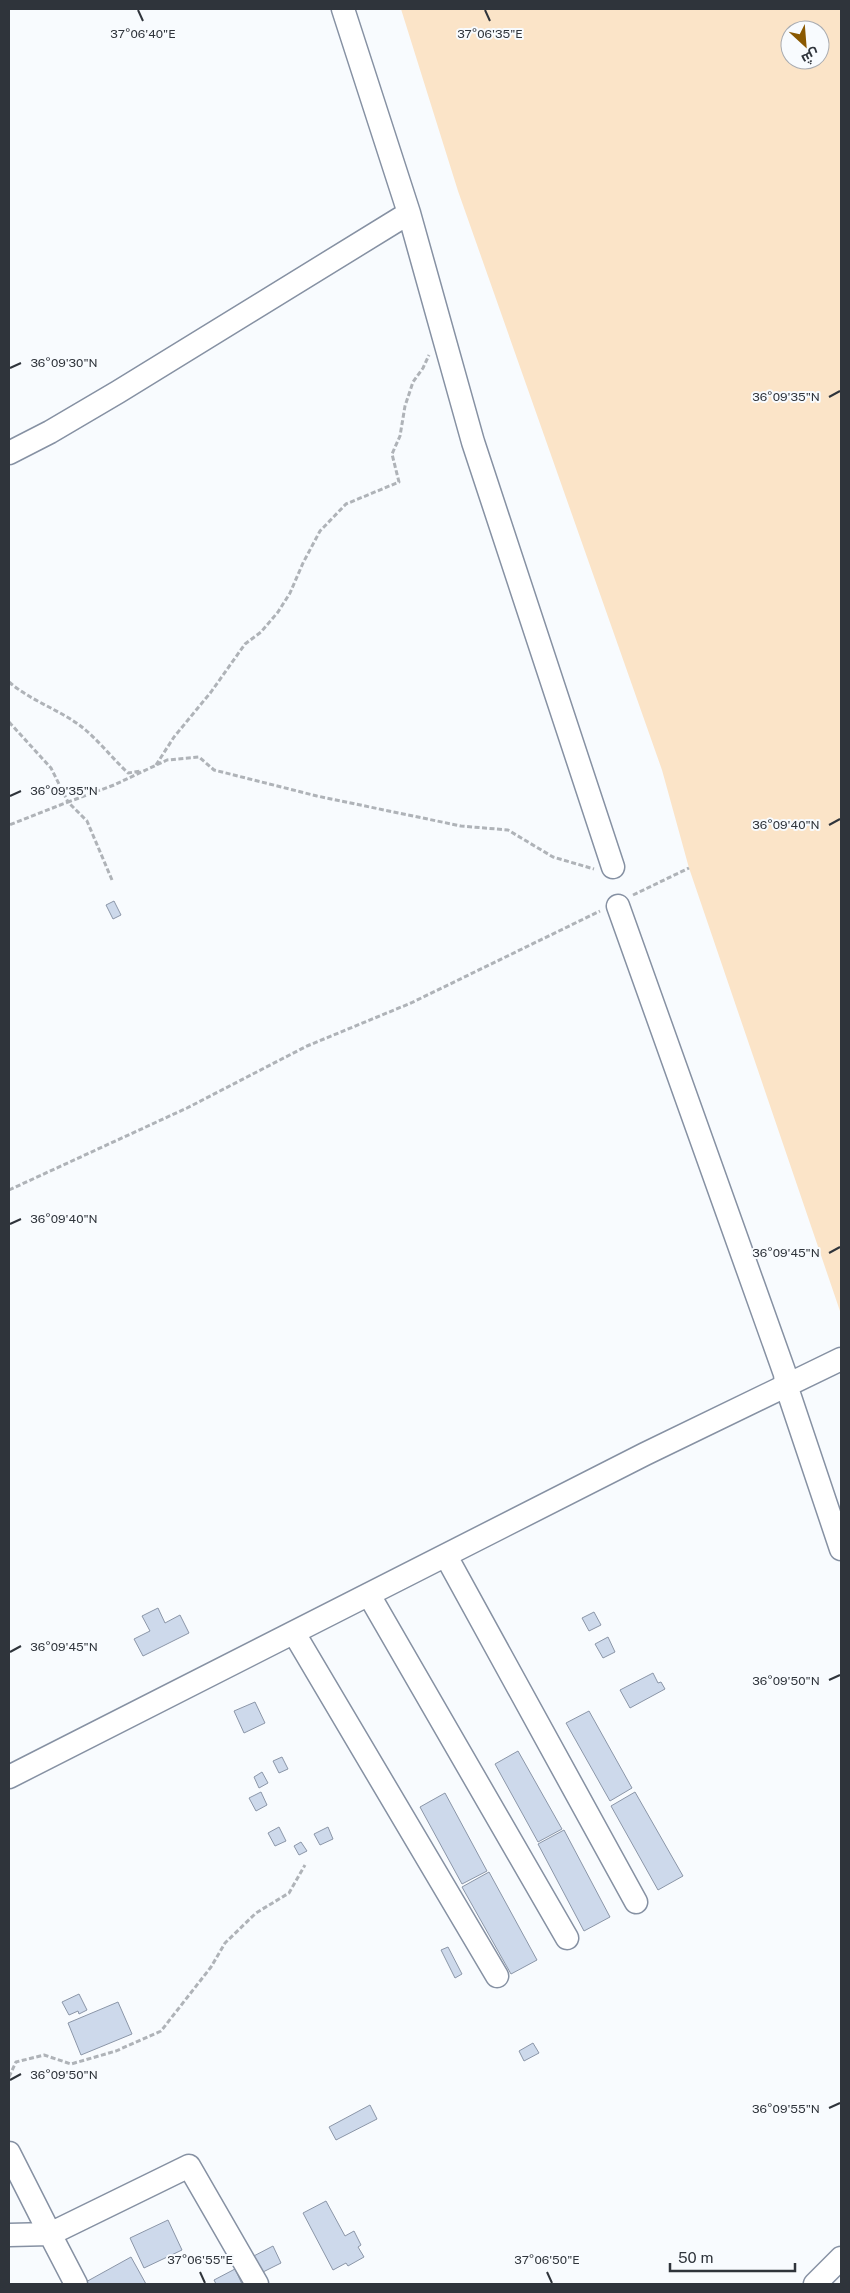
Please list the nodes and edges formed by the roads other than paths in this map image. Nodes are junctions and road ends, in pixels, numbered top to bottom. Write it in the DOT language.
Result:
graph roads {
  1 [pos="343,9"];
  2 [pos="409,213"];
  3 [pos="9,453"];
  4 [pos="613,867"];
  5 [pos="617,904"];
  6 [pos="841,1359"];
  7 [pos="786,1385"];
  8 [pos="841,1549"];
  9 [pos="446,1556"];
  10 [pos="369,1595"];
  11 [pos="294,1633"];
  12 [pos="9,1777"];
  13 [pos="636,1902"];
  14 [pos="567,1938"];
  15 [pos="497,1976"];
  16 [pos="9,2153"];
  17 [pos="50,2234"];
  18 [pos="9,2235"];
  19 [pos="841,2258"];
  20 [pos="76,2284"];
  21 [pos="256,2284"];
  22 [pos="815,2284"];
  1 -- 2 [label="street"];
  2 -- 3 [label="street"];
  2 -- 4 [label="street"];
  5 -- 7 [label="street"];
  6 -- 7 [label="street"];
  7 -- 8 [label="street"];
  7 -- 9 [label="street"];
  9 -- 10 [label="street"];
  9 -- 13 [label="street"];
  10 -- 11 [label="street"];
  10 -- 14 [label="street"];
  11 -- 12 [label="street"];
  11 -- 15 [label="street"];
  16 -- 17 [label="street"];
  17 -- 18 [label="street"];
  17 -- 20 [label="street"];
  17 -- 21 [label="street"];
  19 -- 22 [label="street"];
}
